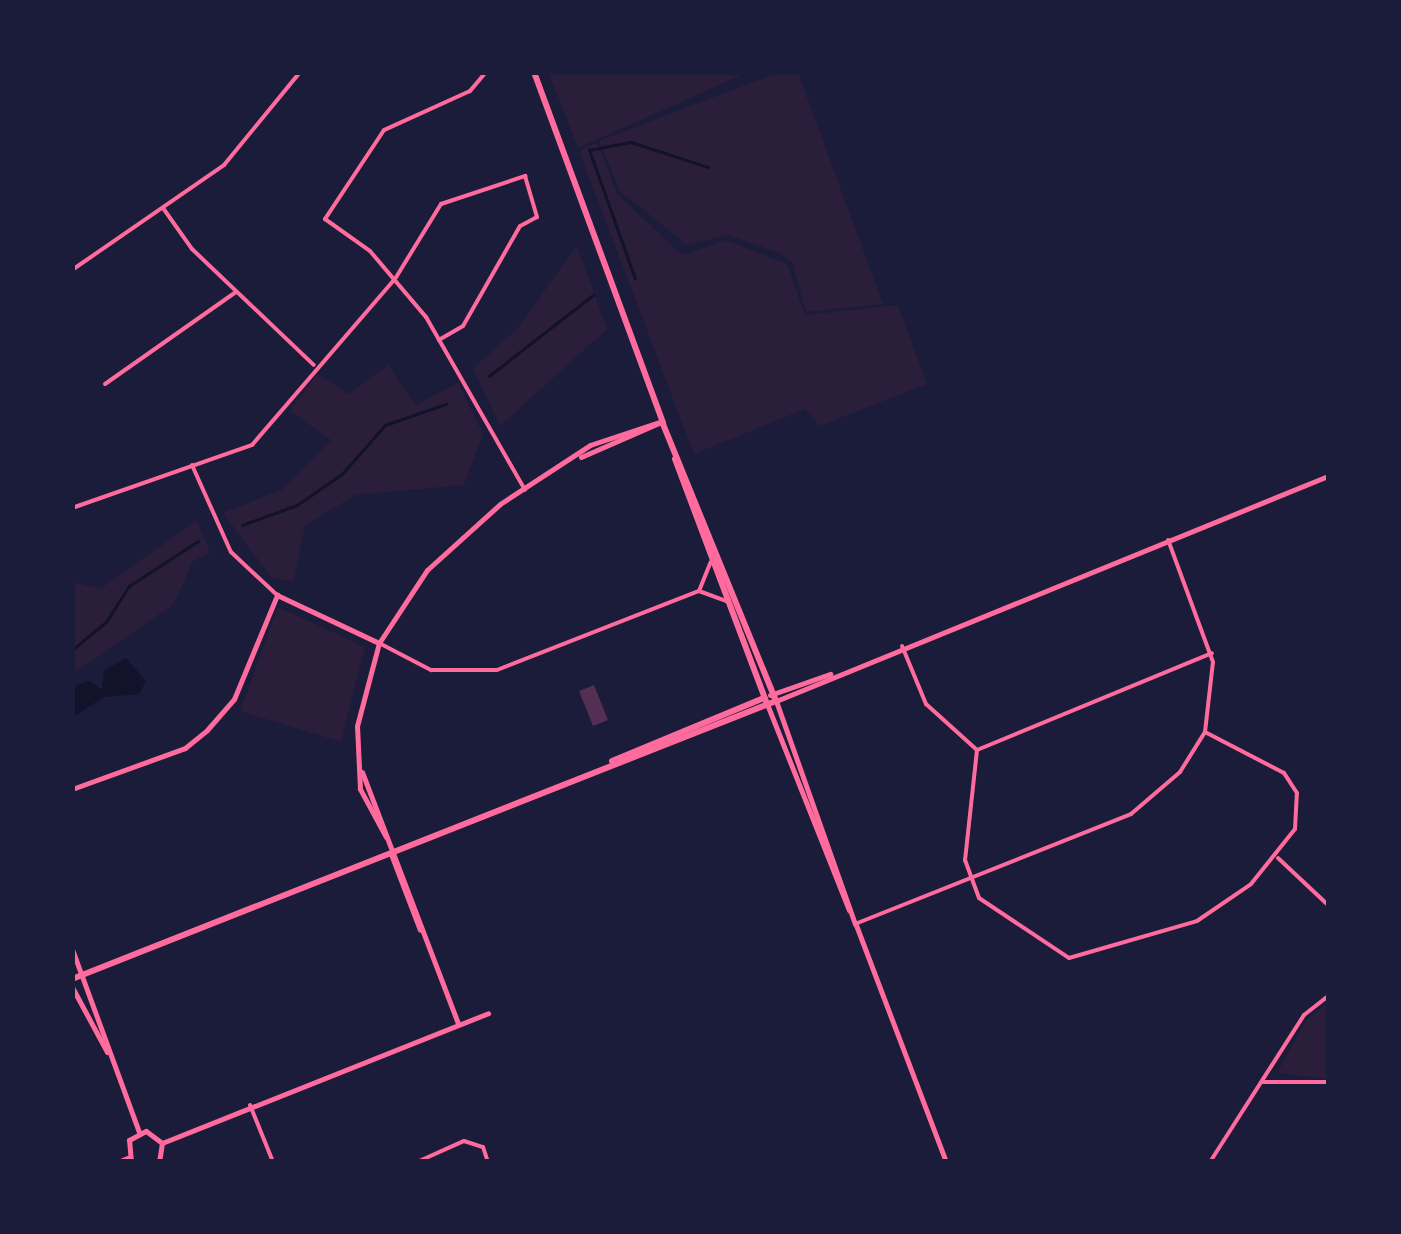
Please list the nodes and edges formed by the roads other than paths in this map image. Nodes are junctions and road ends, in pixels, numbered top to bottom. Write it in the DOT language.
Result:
graph roads {
  1 [pos="300,72"];
  2 [pos="486,72"];
  3 [pos="534,72"];
  4 [pos="163,208"];
  5 [pos="72,270"];
  6 [pos="395,280"];
  7 [pos="236,292"];
  8 [pos="440,340"];
  9 [pos="314,365"];
  10 [pos="105,384"];
  11 [pos="662,421"];
  12 [pos="581,457"];
  13 [pos="192,464"];
  14 [pos="1328,476"];
  15 [pos="526,490"];
  16 [pos="72,508"];
  17 [pos="1168,540"];
  18 [pos="711,558"];
  19 [pos="698,591"];
  20 [pos="278,595"];
  21 [pos="728,601"];
  22 [pos="379,643"];
  23 [pos="902,646"];
  24 [pos="1212,653"];
  25 [pos="775,697"];
  26 [pos="765,701"];
  27 [pos="1205,732"];
  28 [pos="977,750"];
  29 [pos="360,770"];
  30 [pos="72,789"];
  31 [pos="386,837"];
  32 [pos="390,851"];
  33 [pos="1278,858"];
  34 [pos="970,880"];
  35 [pos="1328,905"];
  36 [pos="856,924"];
  37 [pos="422,932"];
  38 [pos="72,949"];
  39 [pos="82,974"];
  40 [pos="72,978"];
  41 [pos="72,987"];
  42 [pos="1328,996"];
  43 [pos="488,1013"];
  44 [pos="458,1024"];
  45 [pos="106,1052"];
  46 [pos="1263,1082"];
  47 [pos="1328,1082"];
  48 [pos="250,1105"];
  49 [pos="139,1132"];
  50 [pos="162,1142"];
  51 [pos="130,1160"];
  52 [pos="118,1162"];
  53 [pos="160,1162"];
  54 [pos="273,1162"];
  55 [pos="418,1162"];
  56 [pos="488,1162"];
  57 [pos="946,1162"];
  58 [pos="1210,1162"];
  1 -- 4 [label="street"];
  2 -- 6 [label="street"];
  3 -- 11 [label="main road"];
  4 -- 5 [label="street"];
  4 -- 7 [label="street"];
  6 -- 8 [label="street"];
  6 -- 8 [label="street"];
  6 -- 9 [label="street"];
  7 -- 9 [label="street"];
  7 -- 10 [label="street"];
  8 -- 15 [label="street"];
  9 -- 13 [label="street"];
  11 -- 12 [label="street"];
  11 -- 12 [label="street"];
  11 -- 18 [label="main road"];
  11 -- 25 [label="main road"];
  12 -- 15 [label="street"];
  13 -- 16 [label="street"];
  13 -- 20 [label="street"];
  14 -- 17 [label="street"];
  15 -- 22 [label="street"];
  17 -- 23 [label="street"];
  17 -- 24 [label="street"];
  18 -- 19 [label="street"];
  18 -- 21 [label="main road"];
  19 -- 21 [label="street"];
  19 -- 22 [label="street"];
  20 -- 22 [label="street"];
  20 -- 30 [label="street"];
  21 -- 26 [label="main road"];
  22 -- 29 [label="street"];
  23 -- 25 [label="street"];
  23 -- 28 [label="street"];
  24 -- 27 [label="street"];
  24 -- 28 [label="street"];
  25 -- 26 [label="main road"];
  25 -- 36 [label="street"];
  26 -- 32 [label="main road"];
  26 -- 36 [label="street"];
  27 -- 33 [label="street"];
  27 -- 34 [label="street"];
  28 -- 34 [label="street"];
  29 -- 31 [label="street"];
  29 -- 31 [label="street"];
  31 -- 32 [label="street"];
  32 -- 37 [label="street"];
  32 -- 37 [label="street"];
  32 -- 39 [label="main road"];
  33 -- 34 [label="street"];
  33 -- 35 [label="street"];
  34 -- 36 [label="street"];
  36 -- 57 [label="street"];
  37 -- 44 [label="street"];
  38 -- 39 [label="street"];
  39 -- 40 [label="main road"];
  39 -- 45 [label="street"];
  41 -- 45 [label="street"];
  42 -- 46 [label="street"];
  43 -- 44 [label="street"];
  44 -- 48 [label="street"];
  45 -- 49 [label="street"];
  46 -- 47 [label="street"];
  46 -- 58 [label="street"];
  48 -- 50 [label="street"];
  48 -- 54 [label="street"];
  49 -- 50 [label="street"];
  49 -- 51 [label="street"];
  50 -- 53 [label="street"];
  51 -- 52 [label="street"];
  55 -- 56 [label="street"];
}
